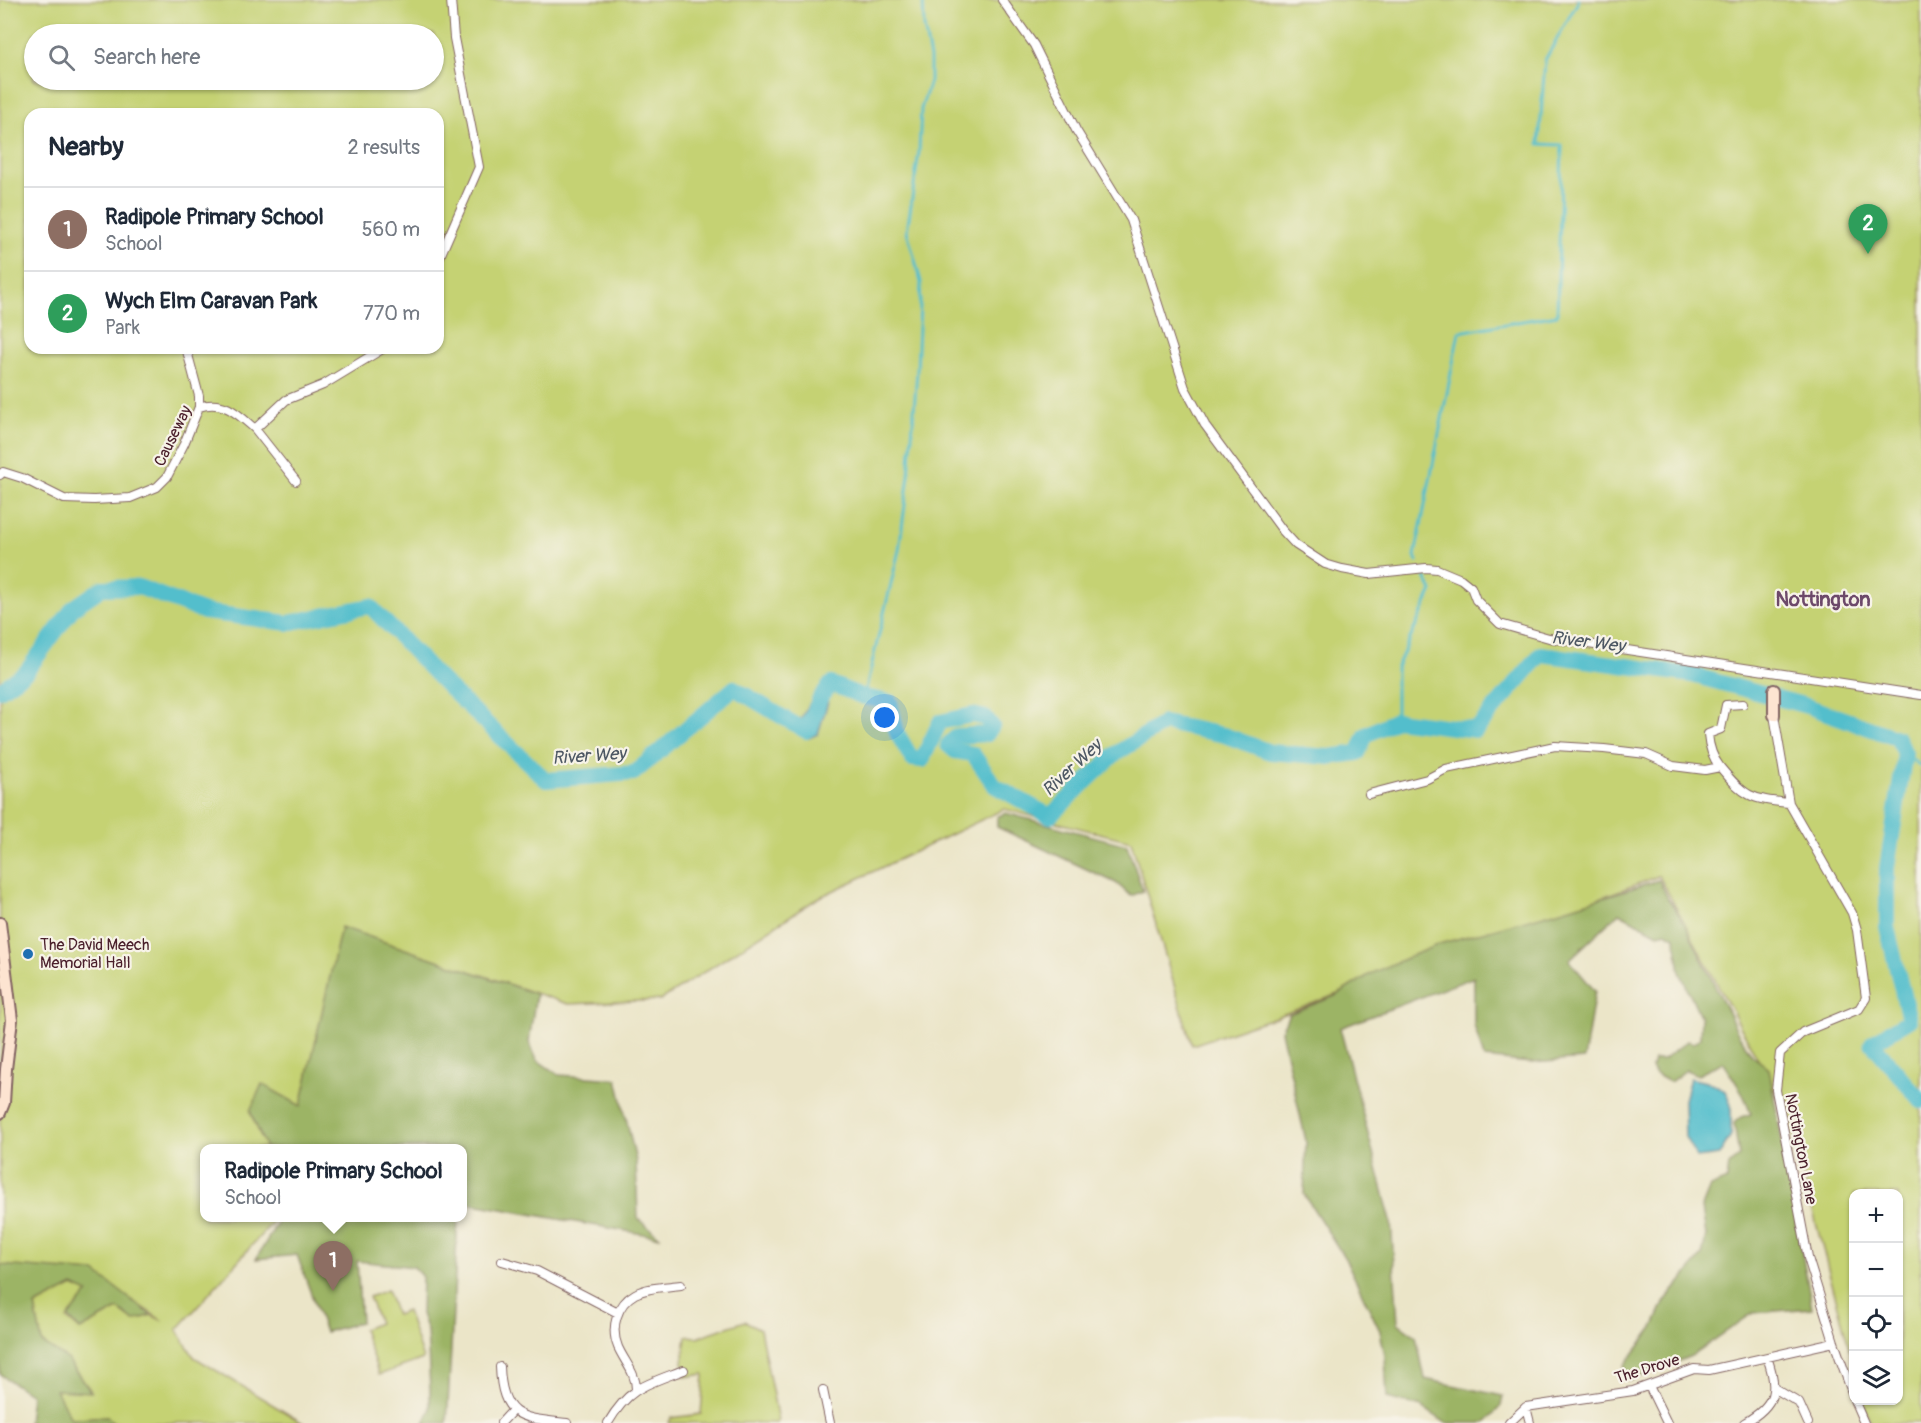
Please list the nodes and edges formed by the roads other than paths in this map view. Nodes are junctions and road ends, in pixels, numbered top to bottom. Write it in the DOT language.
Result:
graph roads {
  1 [pos="451,0"];
  2 [pos="1002,0"];
  3 [pos="444,247"];
  4 [pos="188,354"];
  5 [pos="374,354"];
  6 [pos="200,407"];
  7 [pos="255,429"];
  8 [pos="0,474"];
  9 [pos="296,481"];
  10 [pos="1780,675"];
  11 [pos="1774,690"];
  12 [pos="1921,695"];
  13 [pos="1743,704"];
  14 [pos="1774,715"];
  15 [pos="1720,767"];
  16 [pos="1369,794"];
  17 [pos="1789,802"];
  18 [pos="0,923"];
  19 [pos="0,1113"];
  20 [pos="502,1261"];
  21 [pos="681,1285"];
  22 [pos="618,1313"];
  23 [pos="1834,1342"];
  24 [pos="1767,1357"];
  25 [pos="500,1367"];
  26 [pos="684,1370"];
  27 [pos="1849,1385"];
  28 [pos="1649,1386"];
  29 [pos="1774,1388"];
  30 [pos="636,1389"];
  31 [pos="823,1390"];
  32 [pos="1856,1405"];
  33 [pos="1526,1407"];
  34 [pos="513,1410"];
  35 [pos="1751,1422"];
  36 [pos="501,1423"];
  37 [pos="567,1423"];
  38 [pos="608,1423"];
  39 [pos="830,1423"];
  40 [pos="1509,1423"];
  41 [pos="1530,1423"];
  42 [pos="1667,1423"];
  43 [pos="1808,1423"];
  44 [pos="1864,1423"];
  1 -- 3 [label="street"];
  2 -- 10 [label="street"];
  4 -- 6 [label="street"];
  5 -- 7 [label="street"];
  6 -- 7 [label="street, Causeway"];
  6 -- 8 [label="street, Causeway"];
  7 -- 9 [label="street, Causeway"];
  10 -- 11 [label="street"];
  10 -- 12 [label="street"];
  11 -- 14 [label="street"];
  13 -- 15 [label="street"];
  14 -- 17 [label="street, Nottington Lane"];
  15 -- 16 [label="street"];
  15 -- 17 [label="street"];
  17 -- 23 [label="street, Nottington Lane"];
  18 -- 19 [label="street"];
  20 -- 22 [label="street"];
  21 -- 22 [label="street"];
  22 -- 30 [label="street"];
  23 -- 24 [label="street, The Drove"];
  23 -- 27 [label="street, Nottington Lane"];
  24 -- 28 [label="street, The Drove"];
  24 -- 29 [label="street"];
  25 -- 34 [label="street"];
  26 -- 30 [label="street"];
  28 -- 33 [label="street, The Drove"];
  28 -- 42 [label="street"];
  29 -- 35 [label="street"];
  29 -- 43 [label="street"];
  30 -- 38 [label="street"];
  31 -- 39 [label="street"];
  32 -- 44 [label="street, Nottington Lane"];
  33 -- 40 [label="street"];
  33 -- 41 [label="street"];
  34 -- 36 [label="street"];
  34 -- 37 [label="street"];
}
